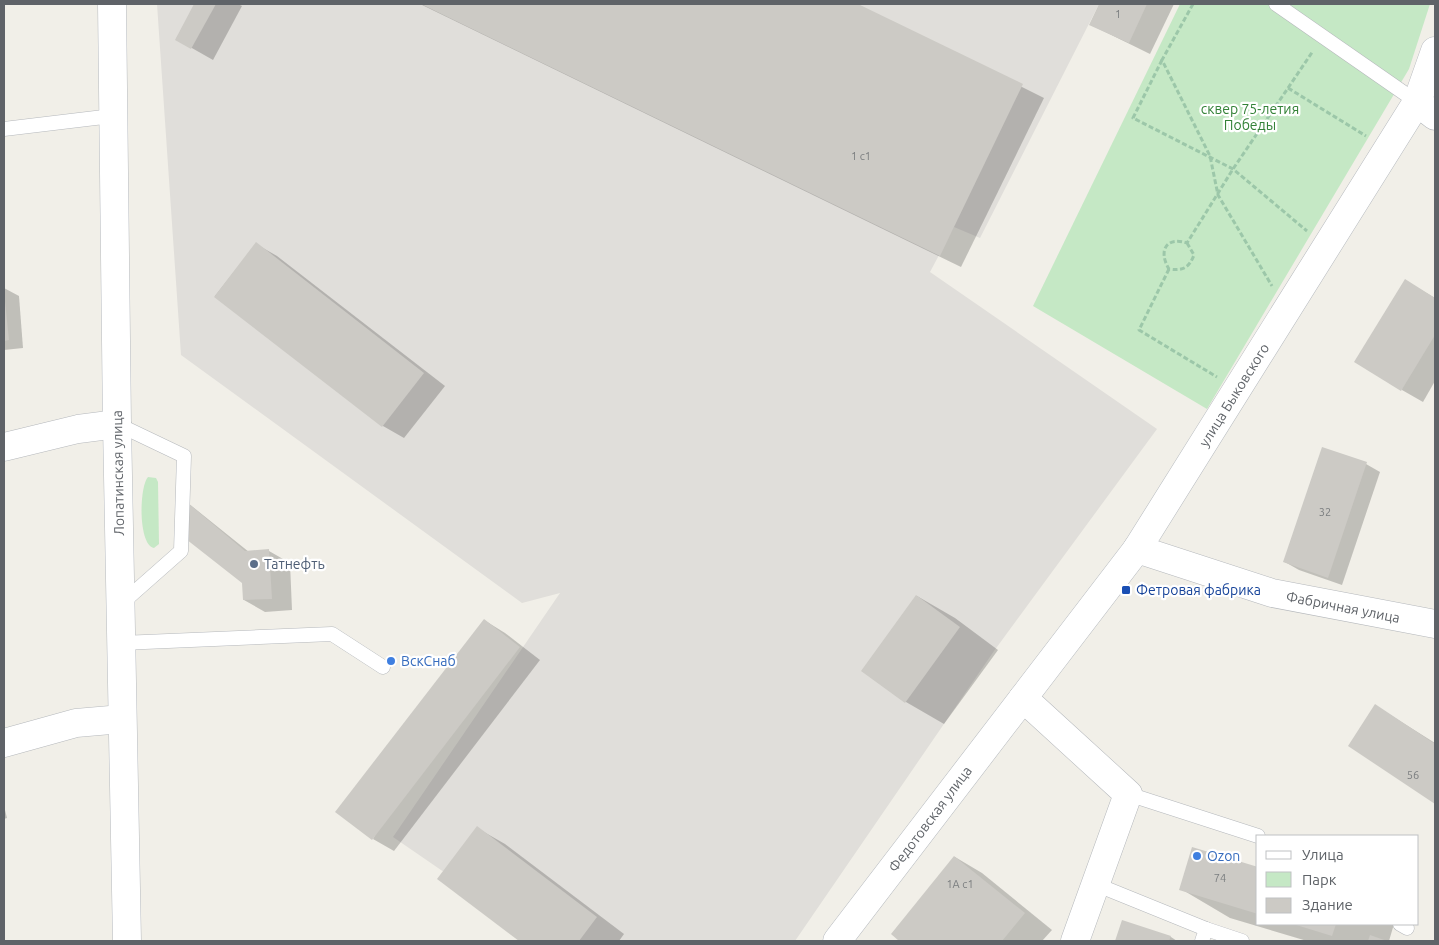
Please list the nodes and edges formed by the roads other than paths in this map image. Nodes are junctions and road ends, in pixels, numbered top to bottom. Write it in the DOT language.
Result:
graph roads {
  1 [pos="112,4"];
  2 [pos="1276,4"];
  3 [pos="1435,51"];
  4 [pos="1426,109"];
  5 [pos="112,116"];
  6 [pos="4,129"];
  7 [pos="117,424"];
  8 [pos="4,447"];
  9 [pos="1137,549"];
  10 [pos="121,604"];
  11 [pos="1435,624"];
  12 [pos="121,643"];
  13 [pos="383,668"];
  14 [pos="1023,698"];
  15 [pos="122,719"];
  16 [pos="4,744"];
  17 [pos="1128,794"];
  18 [pos="1256,835"];
  19 [pos="1095,884"];
  20 [pos="1204,935"];
  21 [pos="127,941"];
  22 [pos="837,941"];
  23 [pos="1075,941"];
  24 [pos="1242,941"];
  1 -- 5 [label="street, Лопатинская улица"];
  2 -- 4 [label="lane"];
  3 -- 4 [label="street, улица Быковского"];
  4 -- 9 [label="street, улица Быковского"];
  5 -- 6 [label="lane"];
  5 -- 7 [label="street, Лопатинская улица"];
  7 -- 8 [label="street"];
  7 -- 10 [label="street, Лопатинская улица"];
  7 -- 10 [label="lane"];
  9 -- 11 [label="street, Фабричная улица"];
  9 -- 14 [label="street, улица Быковского"];
  10 -- 12 [label="street, Лопатинская улица"];
  12 -- 13 [label="lane"];
  12 -- 15 [label="street, Лопатинская улица"];
  14 -- 17 [label="street"];
  14 -- 22 [label="street, Федотовская улица"];
  15 -- 16 [label="street"];
  15 -- 21 [label="street, Лопатинская улица"];
  17 -- 18 [label="lane"];
  17 -- 19 [label="street"];
  19 -- 20 [label="lane"];
  19 -- 23 [label="street"];
  20 -- 24 [label="lane"];
}
